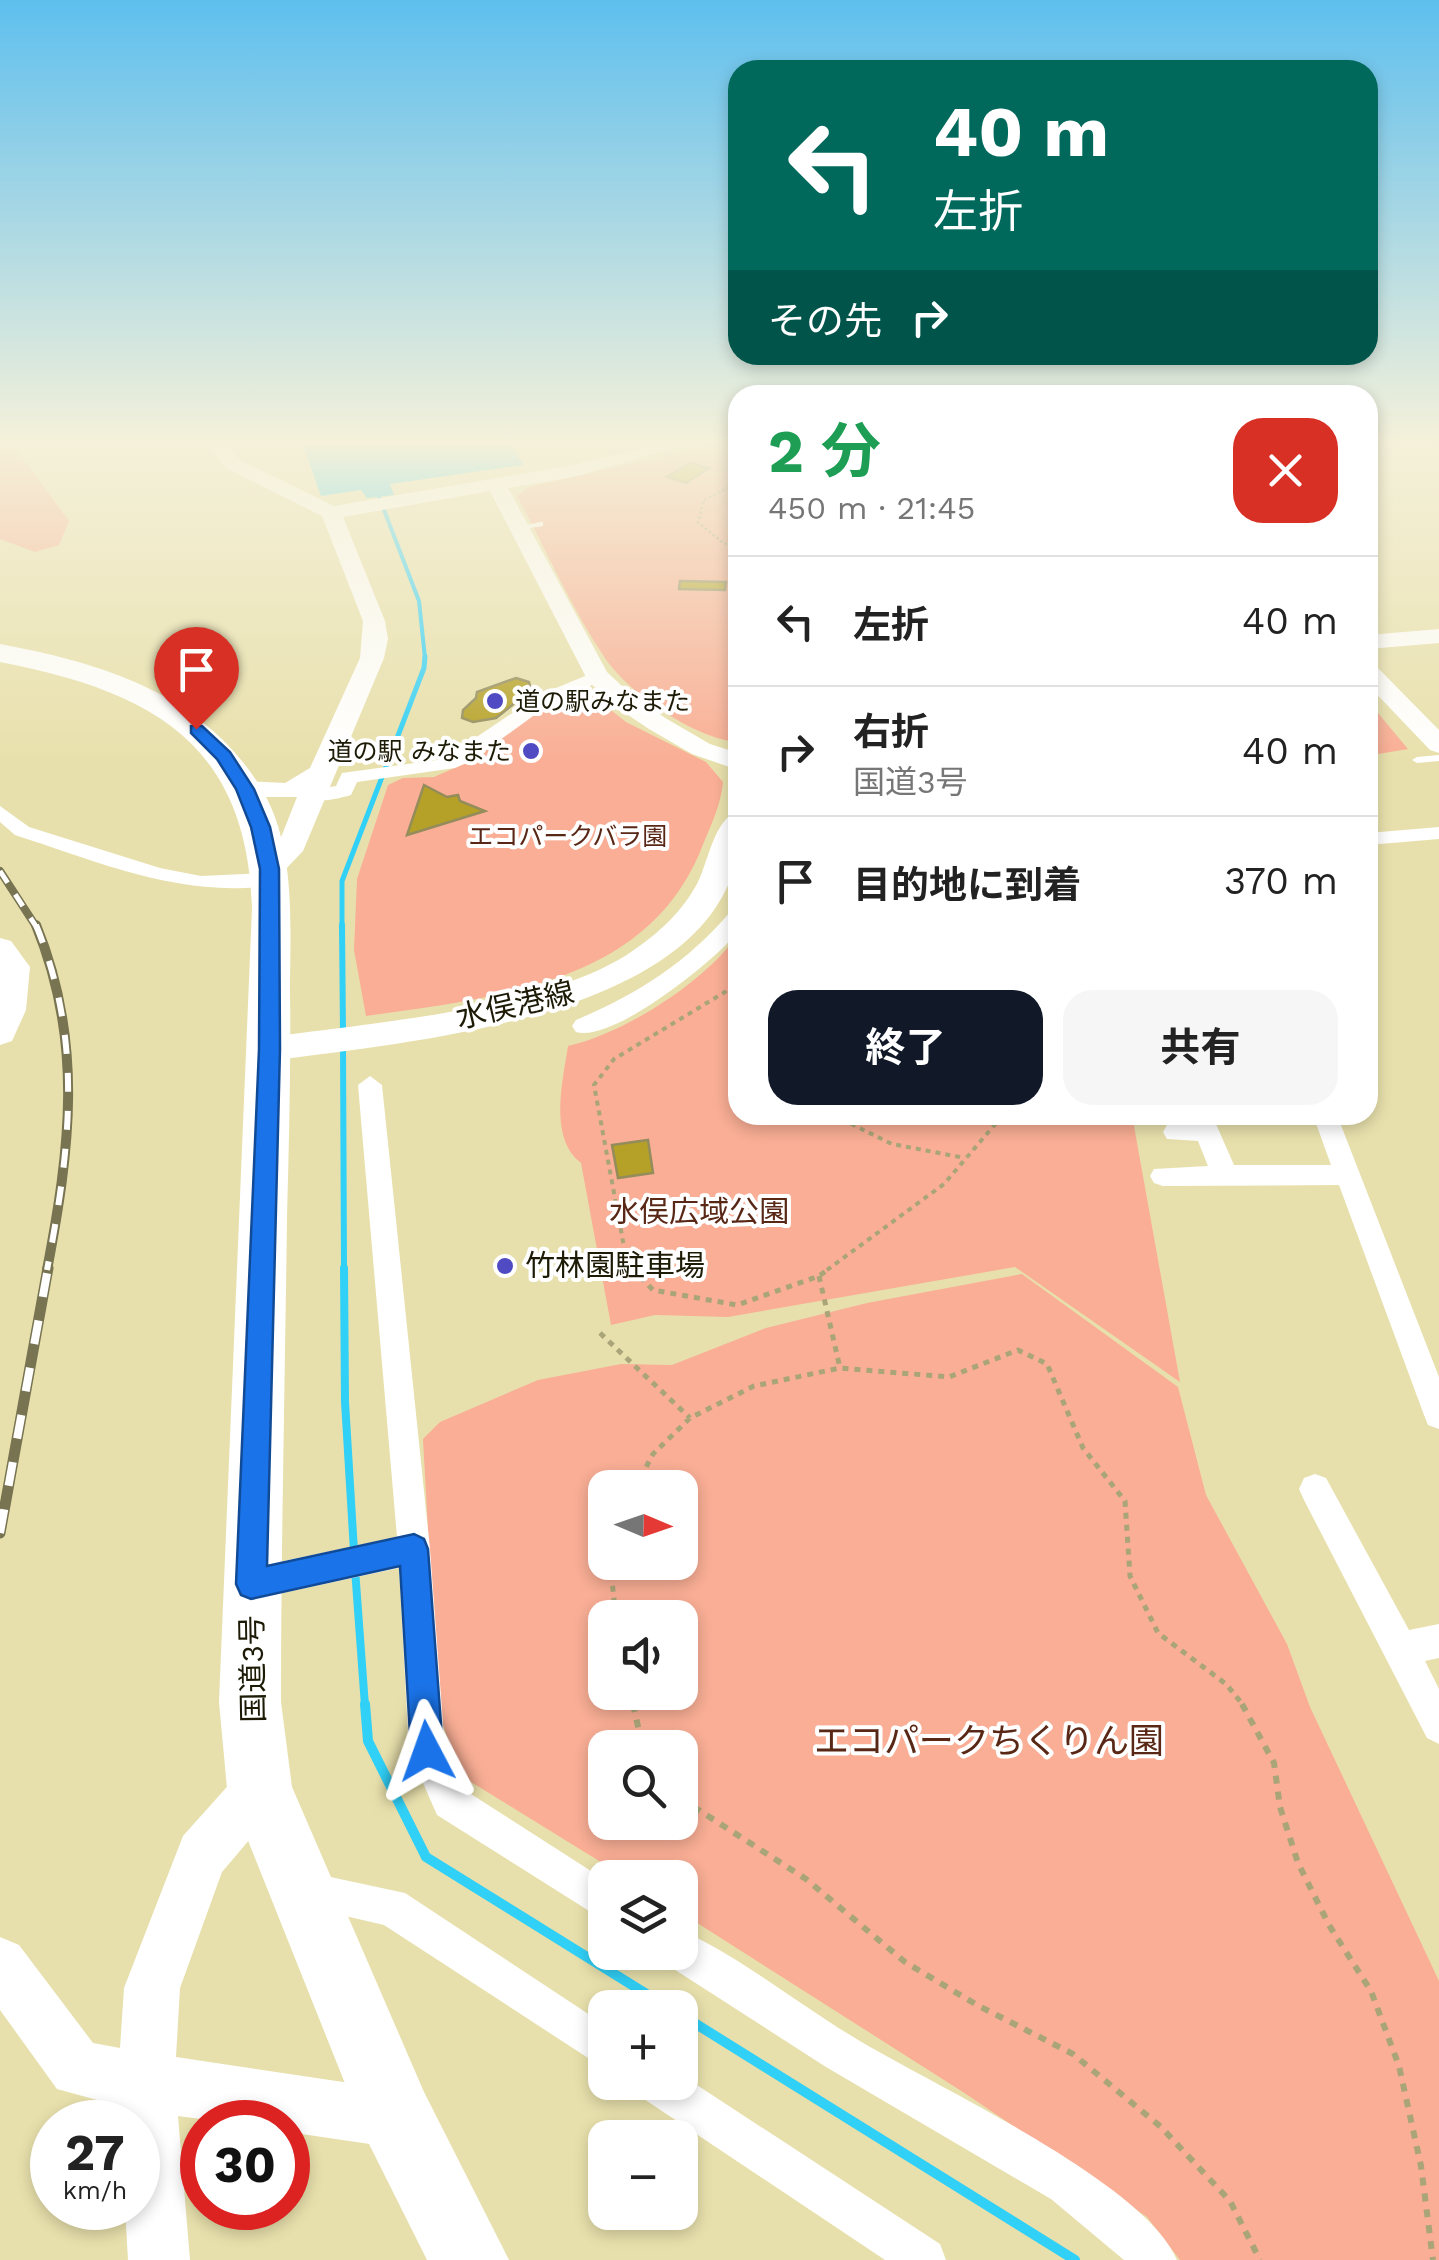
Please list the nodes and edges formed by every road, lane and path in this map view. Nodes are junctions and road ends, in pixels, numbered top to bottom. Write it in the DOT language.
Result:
graph roads {
  1 [pos="346,550"];
  2 [pos="540,550"];
  3 [pos="1439,636"];
  4 [pos="1378,641"];
  5 [pos="0,653"];
  6 [pos="596,676"];
  7 [pos="1378,684"];
  8 [pos="1428,752"];
  9 [pos="1439,758"];
  10 [pos="728,759"];
  11 [pos="316,784"];
  12 [pos="245,789"];
  13 [pos="0,812"];
  14 [pos="1439,832"];
  15 [pos="1378,838"];
  16 [pos="728,844"];
  17 [pos="270,874"];
  18 [pos="728,930"];
  19 [pos="0,948"];
  20 [pos="728,989"];
  21 [pos="3,1020"];
  22 [pos="584,1026"];
  23 [pos="285,1047"];
  24 [pos="370,1086"];
  25 [pos="853,1125"];
  26 [pos="994,1125"];
  27 [pos="1329,1125"];
  28 [pos="1176,1132"];
  29 [pos="966,1158"];
  30 [pos="1348,1174"];
  31 [pos="1225,1175"];
  32 [pos="1163,1176"];
  33 [pos="819,1276"];
  34 [pos="600,1333"];
  35 [pos="840,1368"];
  36 [pos="1439,1415"];
  37 [pos="690,1418"];
  38 [pos="645,1470"];
  39 [pos="1315,1489"];
  40 [pos="414,1549"];
  41 [pos="251,1584"];
  42 [pos="1439,1640"];
  43 [pos="1401,1650"];
  44 [pos="1439,1726"];
  45 [pos="260,1788"];
  46 [pos="698,1811"];
  47 [pos="302,1890"];
  48 [pos="588,1891"];
  49 [pos="698,1962"];
  50 [pos="0,1964"];
  51 [pos="588,2038"];
  52 [pos="146,2082"];
  53 [pos="683,2100"];
  54 [pos="398,2118"];
  55 [pos="159,2260"];
  56 [pos="469,2260"];
  57 [pos="924,2260"];
  58 [pos="1155,2260"];
  59 [pos="1260,2260"];
  60 [pos="1433,2260"];
  1 -- 11 [label="street"];
  2 -- 6 [label="street"];
  3 -- 4 [label="street"];
  5 -- 12 [label="highway, 国道3号"];
  6 -- 10 [label="street"];
  6 -- 11 [label="street"];
  7 -- 8 [label="street"];
  8 -- 9 [label="lane"];
  11 -- 12 [label="street"];
  11 -- 17 [label="street"];
  12 -- 17 [label="highway, 国道3号"];
  13 -- 17 [label="street"];
  14 -- 15 [label="street"];
  16 -- 23 [label="street, 水俣港線"];
  17 -- 23 [label="highway, 国道3号"];
  18 -- 22 [label="street"];
  19 -- 21 [label="street"];
  20 -- 33 [label="path"];
  23 -- 41 [label="highway, 国道3号"];
  24 -- 40 [label="street"];
  25 -- 29 [label="path"];
  26 -- 29 [label="path"];
  27 -- 30 [label="street"];
  28 -- 31 [label="street"];
  29 -- 33 [label="path"];
  30 -- 31 [label="street"];
  30 -- 36 [label="street"];
  31 -- 32 [label="street"];
  33 -- 35 [label="path"];
  34 -- 37 [label="path"];
  35 -- 37 [label="path"];
  35 -- 60 [label="path"];
  37 -- 38 [label="path"];
  39 -- 43 [label="street"];
  40 -- 41 [label="street"];
  40 -- 48 [label="street"];
  41 -- 45 [label="highway, 国道3号"];
  42 -- 43 [label="street"];
  43 -- 44 [label="street"];
  45 -- 47 [label="highway, 国道3号"];
  45 -- 52 [label="street"];
  46 -- 59 [label="path"];
  47 -- 51 [label="street"];
  47 -- 54 [label="highway, 国道3号"];
  49 -- 58 [label="street"];
  50 -- 52 [label="street"];
  52 -- 54 [label="street"];
  52 -- 55 [label="street"];
  53 -- 57 [label="street"];
  54 -- 56 [label="highway, 国道3号"];
}
